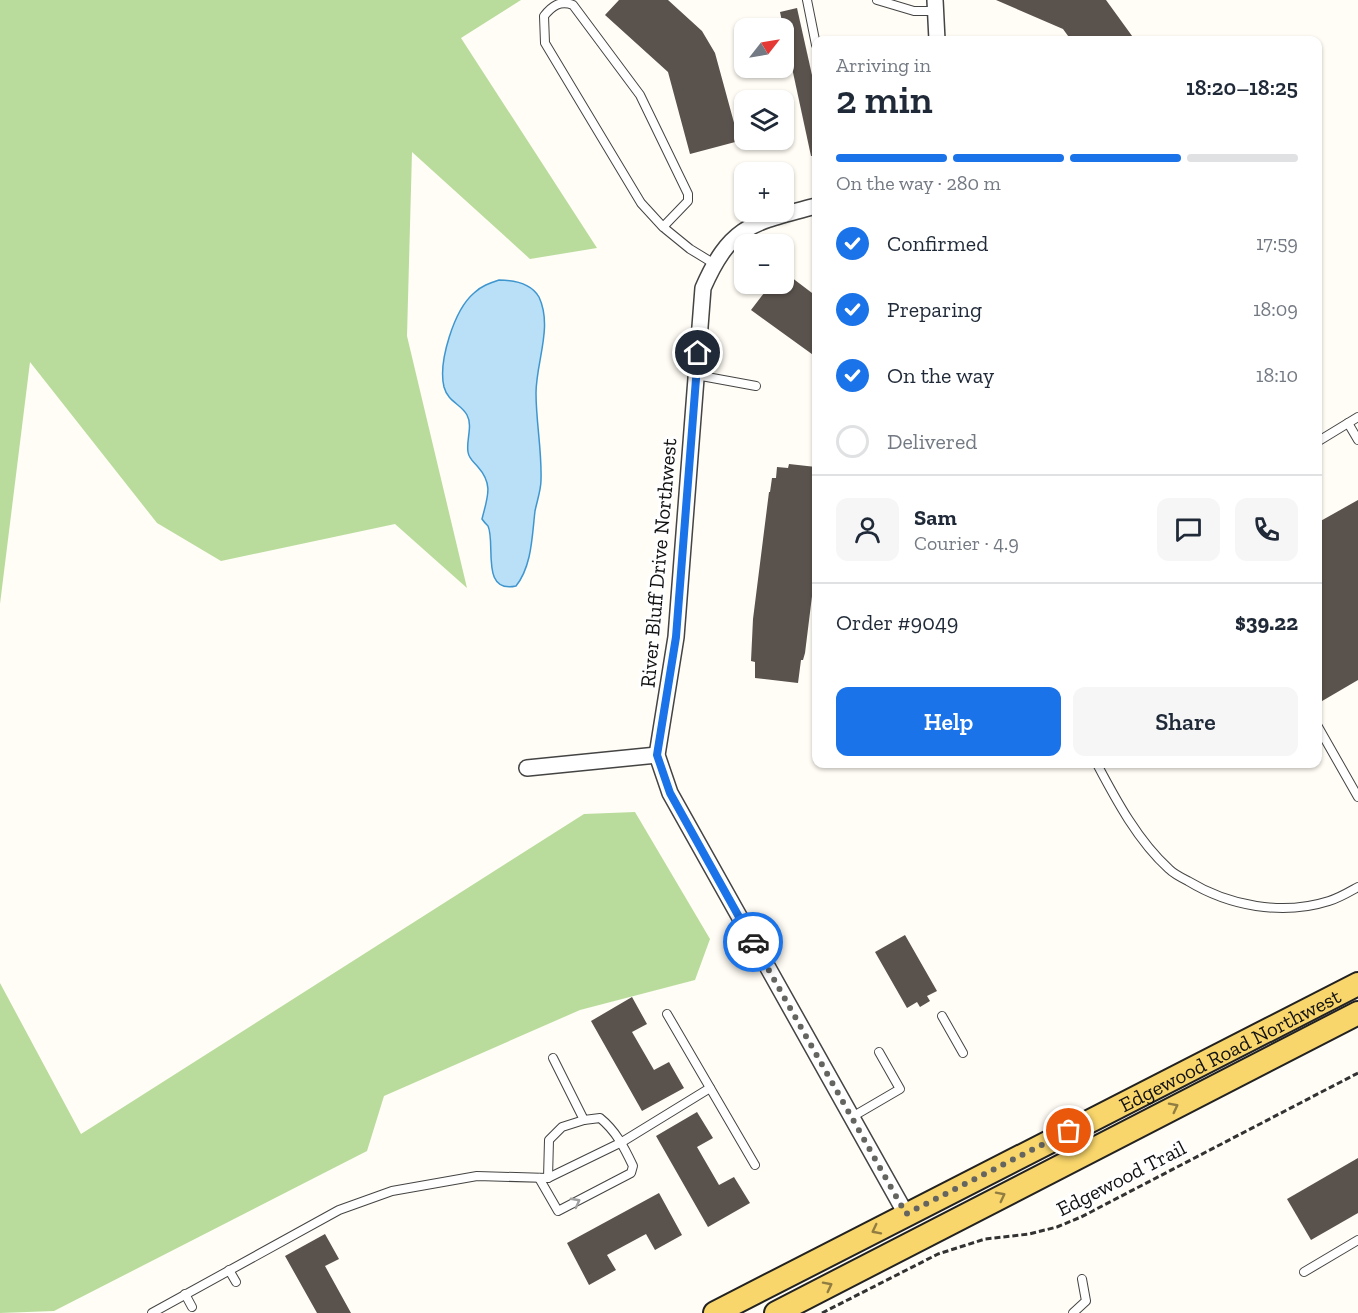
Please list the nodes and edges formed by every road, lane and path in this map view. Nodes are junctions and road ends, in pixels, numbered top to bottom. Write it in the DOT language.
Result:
graph roads {
  1 [pos="807,0"];
  2 [pos="877,0"];
  3 [pos="934,5"];
  4 [pos="814,36"];
  5 [pos="937,36"];
  6 [pos="812,207"];
  7 [pos="663,227"];
  8 [pos="714,263"];
  9 [pos="696,375"];
  10 [pos="756,386"];
  11 [pos="1358,417"];
  12 [pos="1348,423"];
  13 [pos="1322,439"];
  14 [pos="1358,440"];
  15 [pos="1322,734"];
  16 [pos="657,755"];
  17 [pos="527,768"];
  18 [pos="1099,768"];
  19 [pos="1358,797"];
  20 [pos="1358,887"];
  21 [pos="1358,984"];
  22 [pos="1358,1013"];
  23 [pos="667,1014"];
  24 [pos="942,1016"];
  25 [pos="879,1052"];
  26 [pos="963,1053"];
  27 [pos="553,1058"];
  28 [pos="1358,1073"];
  29 [pos="710,1088"];
  30 [pos="852,1117"];
  31 [pos="584,1120"];
  32 [pos="622,1142"];
  33 [pos="755,1165"];
  34 [pos="543,1178"];
  35 [pos="906,1214"];
  36 [pos="1358,1240"];
  37 [pos="229,1270"];
  38 [pos="1304,1272"];
  39 [pos="1082,1279"];
  40 [pos="236,1282"];
  41 [pos="185,1294"];
  42 [pos="192,1307"];
  43 [pos="152,1313"];
  44 [pos="715,1313"];
  45 [pos="776,1313"];
  46 [pos="822,1313"];
  47 [pos="1073,1313"];
  1 -- 4 [label="lane"];
  2 -- 3 [label="lane"];
  3 -- 5 [label="street"];
  6 -- 8 [label="street, River Bluff Drive Northwest"];
  7 -- 7 [label="lane"];
  7 -- 8 [label="lane"];
  8 -- 9 [label="street, River Bluff Drive Northwest"];
  9 -- 10 [label="lane"];
  9 -- 16 [label="street, River Bluff Drive Northwest"];
  11 -- 12 [label="lane"];
  12 -- 13 [label="lane"];
  12 -- 14 [label="lane"];
  15 -- 19 [label="lane"];
  16 -- 17 [label="street"];
  16 -- 30 [label="street, River Bluff Drive Northwest"];
  18 -- 20 [label="lane"];
  21 -- 35 [label="main road, Edgewood Road Northwest"];
  45 -- 22 [label="main road, Edgewood Road Northwest, one-way"];
  23 -- 29 [label="lane"];
  24 -- 26 [label="lane"];
  25 -- 30 [label="lane"];
  27 -- 31 [label="lane"];
  28 -- 46 [label="path, Edgewood Trail"];
  29 -- 32 [label="lane"];
  29 -- 33 [label="lane"];
  30 -- 35 [label="street, River Bluff Drive Northwest"];
  31 -- 32 [label="lane"];
  31 -- 34 [label="lane"];
  32 -- 34 [label="lane"];
  34 -- 32 [label="lane, one-way"];
  34 -- 37 [label="lane"];
  35 -- 44 [label="main road, Edgewood Road Northwest, one-way"];
  36 -- 38 [label="lane"];
  37 -- 40 [label="lane"];
  37 -- 41 [label="lane"];
  39 -- 47 [label="lane"];
  41 -- 42 [label="lane"];
  41 -- 43 [label="lane"];
}
